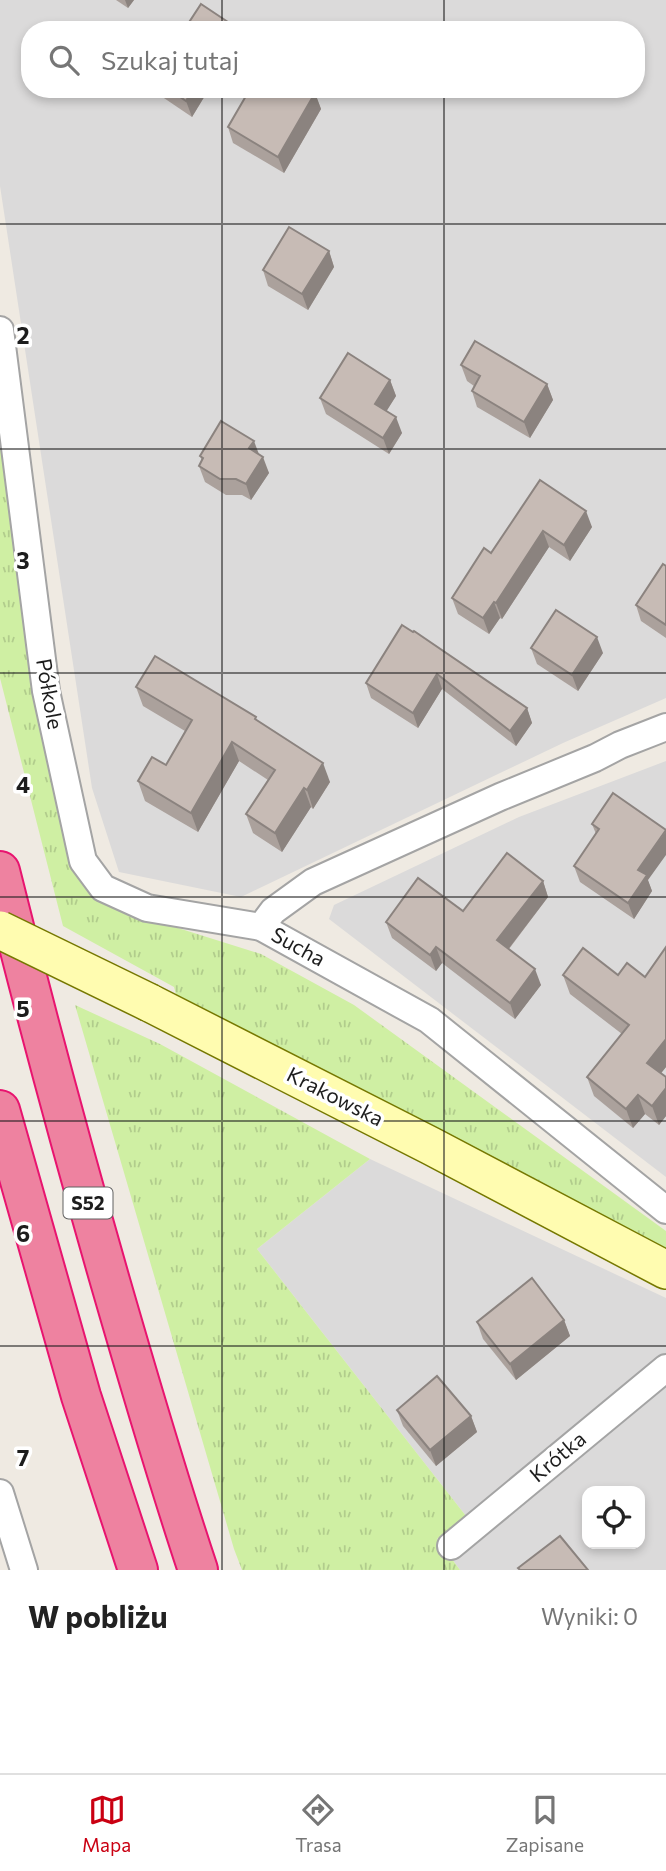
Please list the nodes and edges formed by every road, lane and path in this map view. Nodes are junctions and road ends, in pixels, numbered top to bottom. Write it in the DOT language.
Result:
graph roads {
  1 [pos="0,330"];
  2 [pos="666,727"];
  3 [pos="0,871"];
  4 [pos="261,927"];
  5 [pos="0,930"];
  6 [pos="0,1110"];
  7 [pos="666,1210"];
  8 [pos="666,1270"];
  9 [pos="666,1368"];
  10 [pos="0,1493"];
  11 [pos="451,1546"];
  12 [pos="24,1570"];
  13 [pos="138,1570"];
  14 [pos="198,1570"];
  1 -- 4 [label="street, Półkole"];
  2 -- 4 [label="street, Sucha"];
  3 -- 14 [label="highway, S52"];
  4 -- 7 [label="street, Sucha"];
  5 -- 8 [label="street, Krakowska, bridge"];
  6 -- 13 [label="highway"];
  9 -- 11 [label="street, Krótka"];
  10 -- 12 [label="street"];
}
